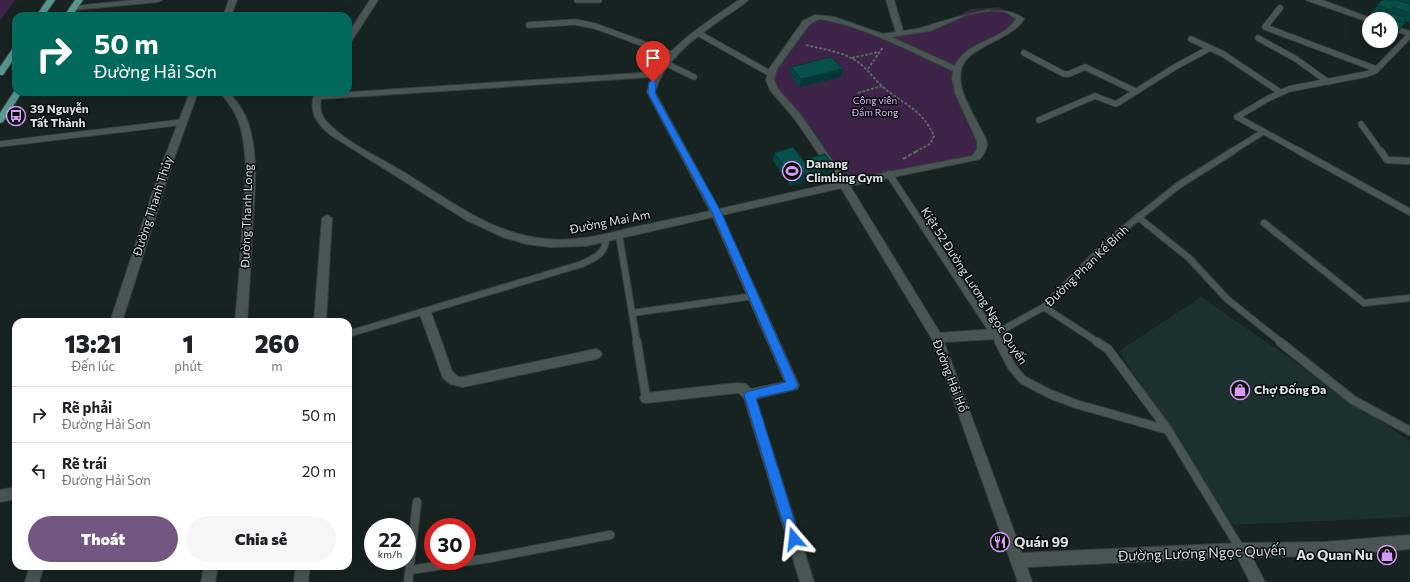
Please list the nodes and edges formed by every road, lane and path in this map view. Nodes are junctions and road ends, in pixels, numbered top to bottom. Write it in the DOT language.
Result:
graph roads {
  1 [pos="51,0"];
  2 [pos="79,0"];
  3 [pos="158,0"];
  4 [pos="233,0"];
  5 [pos="374,0"];
  6 [pos="577,0"];
  7 [pos="599,0"];
  8 [pos="744,0"];
  9 [pos="890,0"];
  10 [pos="1310,0"];
  11 [pos="1318,0"];
  12 [pos="74,8"];
  13 [pos="1280,8"];
  14 [pos="43,12"];
  15 [pos="71,12"];
  16 [pos="228,12"];
  17 [pos="1362,16"];
  18 [pos="529,25"];
  19 [pos="352,30"];
  20 [pos="1398,30"];
  21 [pos="698,33"];
  22 [pos="900,34"];
  23 [pos="1410,34"];
  24 [pos="882,36"];
  25 [pos="1258,38"];
  26 [pos="1191,39"];
  27 [pos="806,45"];
  28 [pos="1210,48"];
  29 [pos="1024,53"];
  30 [pos="12,55"];
  31 [pos="674,55"];
  32 [pos="851,58"];
  33 [pos="665,63"];
  34 [pos="5,65"];
  35 [pos="12,65"];
  36 [pos="868,69"];
  37 [pos="1376,69"];
  38 [pos="957,70"];
  39 [pos="0,73"];
  40 [pos="657,74"];
  41 [pos="771,74"];
  42 [pos="694,77"];
  43 [pos="1328,82"];
  44 [pos="882,86"];
  45 [pos="1135,91"];
  46 [pos="352,92"];
  47 [pos="1280,92"];
  48 [pos="858,93"];
  49 [pos="15,96"];
  50 [pos="193,96"];
  51 [pos="227,96"];
  52 [pos="318,96"];
  53 [pos="0,120"];
  54 [pos="1039,120"];
  55 [pos="183,122"];
  56 [pos="1361,124"];
  57 [pos="1263,132"];
  58 [pos="0,144"];
  59 [pos="902,160"];
  60 [pos="1410,161"];
  61 [pos="889,174"];
  62 [pos="844,184"];
  63 [pos="716,212"];
  64 [pos="1410,212"];
  65 [pos="1138,217"];
  66 [pos="327,218"];
  67 [pos="1264,223"];
  68 [pos="619,235"];
  69 [pos="606,238"];
  70 [pos="754,296"];
  71 [pos="1410,298"];
  72 [pos="1044,307"];
  73 [pos="425,312"];
  74 [pos="632,313"];
  75 [pos="117,318"];
  76 [pos="241,318"];
  77 [pos="320,318"];
  78 [pos="352,333"];
  79 [pos="995,334"];
  80 [pos="936,338"];
  81 [pos="596,354"];
  82 [pos="750,395"];
  83 [pos="646,398"];
  84 [pos="1168,430"];
  85 [pos="1410,432"];
  86 [pos="12,494"];
  87 [pos="0,496"];
  88 [pos="417,502"];
  89 [pos="415,518"];
  90 [pos="610,535"];
  91 [pos="1410,542"];
  92 [pos="1241,550"];
  93 [pos="1018,560"];
  94 [pos="416,569"];
  95 [pos="36,570"];
  96 [pos="210,570"];
  97 [pos="302,570"];
  98 [pos="410,570"];
  99 [pos="32,582"];
  100 [pos="208,582"];
  101 [pos="301,582"];
  102 [pos="408,582"];
  103 [pos="808,582"];
  104 [pos="1025,582"];
  105 [pos="1258,582"];
  1 -- 14 [label="main road"];
  2 -- 12 [label="main road"];
  3 -- 12 [label="street"];
  4 -- 16 [label="street"];
  5 -- 19 [label="street"];
  6 -- 7 [label="lane"];
  8 -- 21 [label="street"];
  9 -- 22 [label="street"];
  10 -- 11 [label="street"];
  11 -- 17 [label="street"];
  12 -- 15 [label="main road"];
  13 -- 37 [label="lane"];
  18 -- 31 [label="lane"];
  20 -- 23 [label="street"];
  21 -- 31 [label="street"];
  21 -- 41 [label="lane"];
  22 -- 24 [label="street"];
  22 -- 38 [label="street"];
  23 -- 37 [label="lane"];
  24 -- 38 [label="street"];
  24 -- 41 [label="street"];
  25 -- 43 [label="lane"];
  26 -- 28 [label="lane"];
  27 -- 32 [label="path"];
  28 -- 45 [label="lane"];
  28 -- 47 [label="lane"];
  29 -- 45 [label="lane"];
  30 -- 34 [label="main road"];
  31 -- 33 [label="street"];
  32 -- 36 [label="path"];
  32 -- 36 [label="path"];
  33 -- 40 [label="street"];
  33 -- 42 [label="lane"];
  34 -- 35 [label="main road"];
  34 -- 39 [label="main road"];
  36 -- 44 [label="path"];
  37 -- 43 [label="lane"];
  38 -- 61 [label="street, Đường Mai Am"];
  40 -- 46 [label="street"];
  40 -- 63 [label="street"];
  41 -- 62 [label="street, Đường Hải Hồ"];
  43 -- 47 [label="lane"];
  44 -- 48 [label="path"];
  44 -- 59 [label="path"];
  45 -- 54 [label="lane"];
  47 -- 57 [label="lane"];
  49 -- 53 [label="main road"];
  50 -- 55 [label="street, Đường Thanh Thủy"];
  51 -- 76 [label="street, Đường Thanh Long"];
  52 -- 69 [label="street, Đường Mai Am"];
  55 -- 58 [label="lane"];
  55 -- 75 [label="street, Đường Thanh Thủy"];
  56 -- 60 [label="lane"];
  57 -- 64 [label="lane"];
  57 -- 65 [label="lane, Đường Phan Kế Bính"];
  61 -- 62 [label="street, Đường Mai Am"];
  61 -- 79 [label="lane, Kiệt 52 Đường Lương Ngọc Quyến"];
  62 -- 63 [label="street, Đường Mai Am"];
  62 -- 80 [label="street, Đường Hải Hồ"];
  63 -- 68 [label="street, Đường Mai Am"];
  63 -- 70 [label="street"];
  65 -- 72 [label="lane, Đường Phan Kế Bính"];
  65 -- 85 [label="lane"];
  66 -- 77 [label="street"];
  67 -- 71 [label="lane"];
  68 -- 69 [label="street, Đường Mai Am"];
  68 -- 74 [label="lane"];
  69 -- 73 [label="lane"];
  70 -- 74 [label="lane"];
  70 -- 82 [label="street"];
  72 -- 79 [label="lane, Đường Phan Kế Bính"];
  72 -- 84 [label="lane"];
  73 -- 78 [label="lane"];
  73 -- 81 [label="street"];
  74 -- 83 [label="lane"];
  79 -- 80 [label="street, Đường Phan Kế Bính"];
  79 -- 84 [label="lane, Kiệt 52 Đường Lương Ngọc Quyến"];
  80 -- 93 [label="street, Đường Hải Hồ"];
  82 -- 83 [label="street"];
  82 -- 103 [label="street"];
  84 -- 92 [label="lane"];
  86 -- 87 [label="street"];
  88 -- 89 [label="lane"];
  90 -- 94 [label="lane"];
  91 -- 92 [label="street, Đường Lương Ngọc Quyến"];
  92 -- 93 [label="street, Đường Lương Ngọc Quyến"];
  92 -- 105 [label="street"];
  93 -- 104 [label="street, Đường Hải Hồ"];
  95 -- 99 [label="street"];
  96 -- 100 [label="street"];
  97 -- 101 [label="street"];
  98 -- 102 [label="lane"];
}
